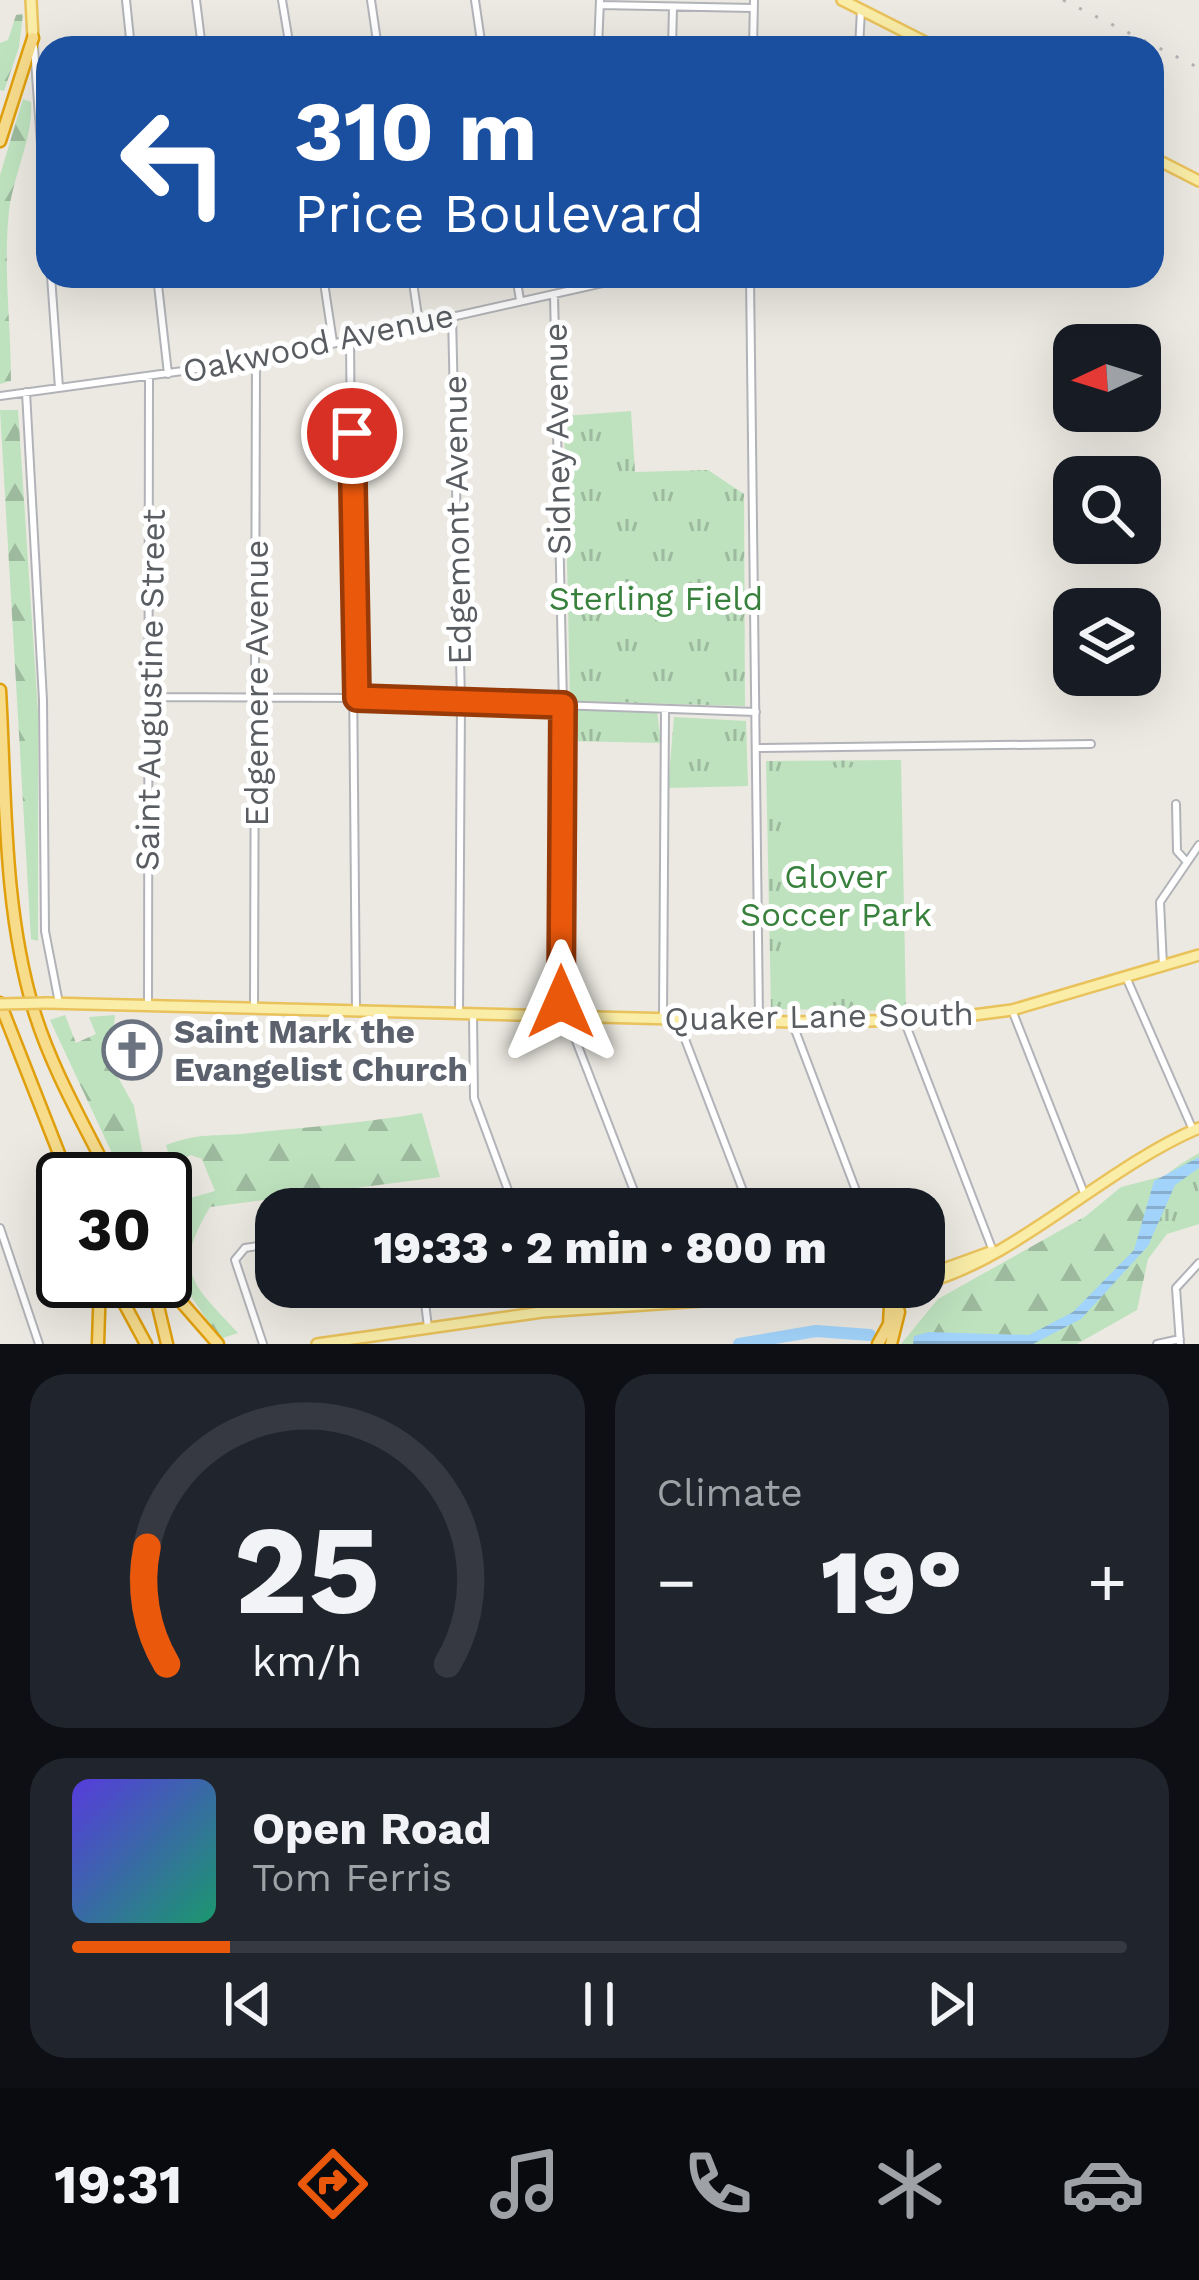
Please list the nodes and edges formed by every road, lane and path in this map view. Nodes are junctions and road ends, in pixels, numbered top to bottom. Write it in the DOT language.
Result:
graph roads {
  1 [pos="31,0"];
  2 [pos="126,0"];
  3 [pos="196,0"];
  4 [pos="283,0"];
  5 [pos="371,0"];
  6 [pos="475,0"];
  7 [pos="842,0"];
  8 [pos="600,2"];
  9 [pos="754,4"];
  10 [pos="673,7"];
  11 [pos="861,10"];
  12 [pos="130,36"];
  13 [pos="200,36"];
  14 [pos="288,36"];
  15 [pos="376,36"];
  16 [pos="480,36"];
  17 [pos="599,36"];
  18 [pos="672,36"];
  19 [pos="753,36"];
  20 [pos="860,36"];
  21 [pos="913,36"];
  22 [pos="33,38"];
  23 [pos="36,79"];
  24 [pos="0,141"];
  25 [pos="1164,163"];
  26 [pos="1199,181"];
  27 [pos="52,288"];
  28 [pos="158,288"];
  29 [pos="325,288"];
  30 [pos="414,288"];
  31 [pos="518,288"];
  32 [pos="581,288"];
  33 [pos="750,288"];
  34 [pos="554,294"];
  35 [pos="520,301"];
  36 [pos="452,316"];
  37 [pos="419,323"];
  38 [pos="350,338"];
  39 [pos="333,342"];
  40 [pos="256,361"];
  41 [pos="168,374"];
  42 [pos="148,377"];
  43 [pos="59,388"];
  44 [pos="26,392"];
  45 [pos="0,396"];
  46 [pos="0,690"];
  47 [pos="256,695"];
  48 [pos="149,697"];
  49 [pos="357,698"];
  50 [pos="461,700"];
  51 [pos="563,705"];
  52 [pos="665,711"];
  53 [pos="756,712"];
  54 [pos="1091,744"];
  55 [pos="756,748"];
  56 [pos="1176,804"];
  57 [pos="1199,845"];
  58 [pos="1186,861"];
  59 [pos="1199,955"];
  60 [pos="1163,966"];
  61 [pos="1126,977"];
  62 [pos="0,1003"];
  63 [pos="53,1003"];
  64 [pos="148,1003"];
  65 [pos="254,1006"];
  66 [pos="356,1009"];
  67 [pos="1012,1010"];
  68 [pos="459,1012"];
  69 [pos="473,1012"];
  70 [pos="566,1015"];
  71 [pos="663,1018"];
  72 [pos="676,1018"];
  73 [pos="904,1020"];
  74 [pos="759,1021"];
  75 [pos="792,1022"];
  76 [pos="1196,1129"];
  77 [pos="58,1152"];
  78 [pos="98,1152"];
  79 [pos="507,1188"];
  80 [pos="633,1188"];
  81 [pos="742,1188"];
  82 [pos="855,1188"];
  83 [pos="1084,1193"];
  84 [pos="0,1228"];
  85 [pos="255,1247"];
  86 [pos="993,1251"];
  87 [pos="1199,1263"];
  88 [pos="945,1275"];
  89 [pos="99,1308"];
  90 [pos="127,1308"];
  91 [pos="158,1308"];
  92 [pos="187,1308"];
  93 [pos="425,1308"];
  94 [pos="582,1308"];
  95 [pos="892,1308"];
  96 [pos="898,1308"];
  97 [pos="428,1327"];
  98 [pos="1180,1342"];
  99 [pos="39,1344"];
  100 [pos="98,1344"];
  101 [pos="146,1344"];
  102 [pos="166,1344"];
  103 [pos="218,1344"];
  104 [pos="263,1344"];
  105 [pos="317,1344"];
  106 [pos="878,1344"];
  107 [pos="891,1344"];
  108 [pos="1157,1344"];
  1 -- 22 [label="main road"];
  2 -- 12 [label="street"];
  3 -- 13 [label="street"];
  4 -- 14 [label="street"];
  5 -- 15 [label="street"];
  6 -- 16 [label="street"];
  7 -- 11 [label="main road"];
  8 -- 10 [label="street"];
  8 -- 17 [label="street"];
  9 -- 10 [label="street"];
  9 -- 19 [label="street"];
  10 -- 18 [label="street"];
  11 -- 20 [label="street"];
  11 -- 21 [label="main road"];
  22 -- 23 [label="street"];
  22 -- 24 [label="highway"];
  25 -- 26 [label="main road"];
  27 -- 43 [label="street"];
  28 -- 41 [label="street"];
  29 -- 39 [label="street"];
  30 -- 37 [label="street"];
  31 -- 35 [label="street"];
  32 -- 34 [label="street, Oakwood Avenue"];
  33 -- 53 [label="street"];
  34 -- 35 [label="street, Oakwood Avenue"];
  34 -- 51 [label="street, Sidney Avenue"];
  35 -- 36 [label="street, Oakwood Avenue"];
  36 -- 37 [label="street, Oakwood Avenue"];
  36 -- 50 [label="street, Edgemont Avenue"];
  37 -- 38 [label="street, Oakwood Avenue"];
  38 -- 39 [label="street, Oakwood Avenue"];
  38 -- 49 [label="street"];
  39 -- 40 [label="street, Oakwood Avenue"];
  40 -- 41 [label="street, Oakwood Avenue"];
  40 -- 47 [label="street, Edgemere Avenue"];
  41 -- 42 [label="street, Oakwood Avenue"];
  42 -- 43 [label="street, Oakwood Avenue"];
  42 -- 48 [label="street, Saint Augustine Street"];
  43 -- 44 [label="street, Oakwood Avenue"];
  44 -- 45 [label="street, Oakwood Avenue"];
  44 -- 63 [label="street"];
  46 -- 78 [label="highway"];
  47 -- 48 [label="street"];
  47 -- 49 [label="street"];
  47 -- 65 [label="street, Edgemere Avenue"];
  48 -- 64 [label="street, Saint Augustine Street"];
  49 -- 50 [label="street"];
  49 -- 66 [label="street"];
  50 -- 51 [label="street"];
  50 -- 68 [label="street, Edgemont Avenue"];
  51 -- 52 [label="street"];
  51 -- 70 [label="street, Sidney Avenue"];
  52 -- 53 [label="street"];
  52 -- 71 [label="street"];
  53 -- 55 [label="street"];
  54 -- 55 [label="street"];
  55 -- 74 [label="street"];
  56 -- 58 [label="street"];
  57 -- 58 [label="street"];
  58 -- 60 [label="street"];
  59 -- 60 [label="main road, Quaker Lane South"];
  60 -- 61 [label="main road, Quaker Lane South"];
  61 -- 67 [label="main road, Quaker Lane South"];
  61 -- 76 [label="street"];
  62 -- 63 [label="main road, Quaker Lane South, bridge"];
  62 -- 77 [label="highway"];
  63 -- 64 [label="main road, Quaker Lane South"];
  64 -- 65 [label="main road, Quaker Lane South"];
  65 -- 66 [label="main road, Quaker Lane South"];
  66 -- 68 [label="main road, Quaker Lane South"];
  67 -- 73 [label="main road, Quaker Lane South"];
  67 -- 83 [label="street"];
  68 -- 69 [label="main road, Quaker Lane South"];
  69 -- 70 [label="main road, Quaker Lane South"];
  69 -- 79 [label="street"];
  70 -- 71 [label="main road, Quaker Lane South"];
  70 -- 80 [label="street, Sidney Avenue"];
  71 -- 72 [label="main road, Quaker Lane South"];
  72 -- 74 [label="main road, Quaker Lane South"];
  72 -- 81 [label="street"];
  73 -- 75 [label="main road, Quaker Lane South"];
  73 -- 86 [label="street"];
  74 -- 75 [label="main road, Quaker Lane South"];
  75 -- 82 [label="street"];
  76 -- 83 [label="main road"];
  83 -- 86 [label="main road"];
  84 -- 99 [label="street"];
  85 -- 104 [label="street"];
  86 -- 88 [label="main road"];
  87 -- 98 [label="street"];
  89 -- 100 [label="highway"];
  90 -- 101 [label="highway"];
  91 -- 102 [label="highway"];
  92 -- 103 [label="highway"];
  93 -- 97 [label="street"];
  94 -- 97 [label="main road"];
  95 -- 106 [label="highway"];
  96 -- 107 [label="highway"];
  97 -- 105 [label="main road"];
  98 -- 108 [label="street"];
}
